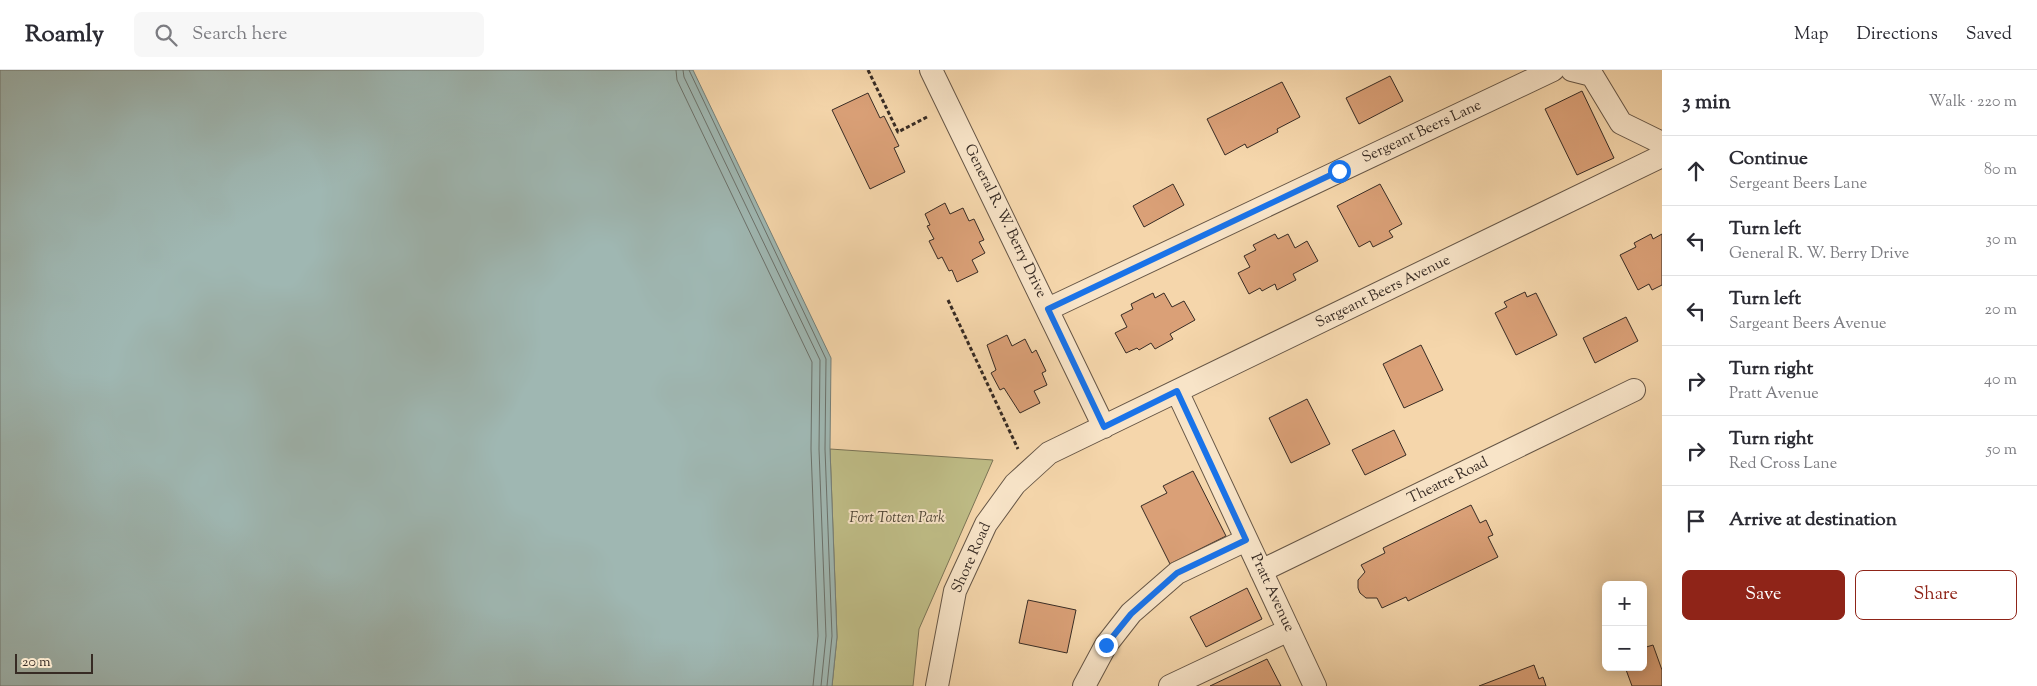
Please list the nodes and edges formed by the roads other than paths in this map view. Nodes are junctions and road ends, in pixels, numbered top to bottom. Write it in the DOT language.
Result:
graph roads {
  1 [pos="931,70"];
  2 [pos="1553,70"];
  3 [pos="1572,70"];
  4 [pos="1662,143"];
  5 [pos="1662,156"];
  6 [pos="1048,309"];
  7 [pos="1634,390"];
  8 [pos="1177,391"];
  9 [pos="1104,427"];
  10 [pos="1246,540"];
  11 [pos="1261,571"];
  12 [pos="1289,630"];
  13 [pos="937,686"];
  14 [pos="1084,686"];
  15 [pos="1170,686"];
  16 [pos="1315,686"];
  1 -- 6 [label="street, General R. W. Berry Drive"];
  2 -- 6 [label="street, Sergeant Beers Lane"];
  3 -- 4 [label="street"];
  5 -- 8 [label="street, Sargeant Beers Avenue"];
  6 -- 9 [label="street, General R. W. Berry Drive"];
  7 -- 11 [label="street, Theatre Road"];
  8 -- 9 [label="street, Sargeant Beers Avenue"];
  8 -- 10 [label="street, Pratt Avenue"];
  9 -- 13 [label="street, Shore Road"];
  10 -- 11 [label="street, Pratt Avenue"];
  10 -- 14 [label="street"];
  11 -- 12 [label="street, Pratt Avenue"];
  12 -- 15 [label="street"];
  12 -- 16 [label="street, Pratt Avenue"];
}
